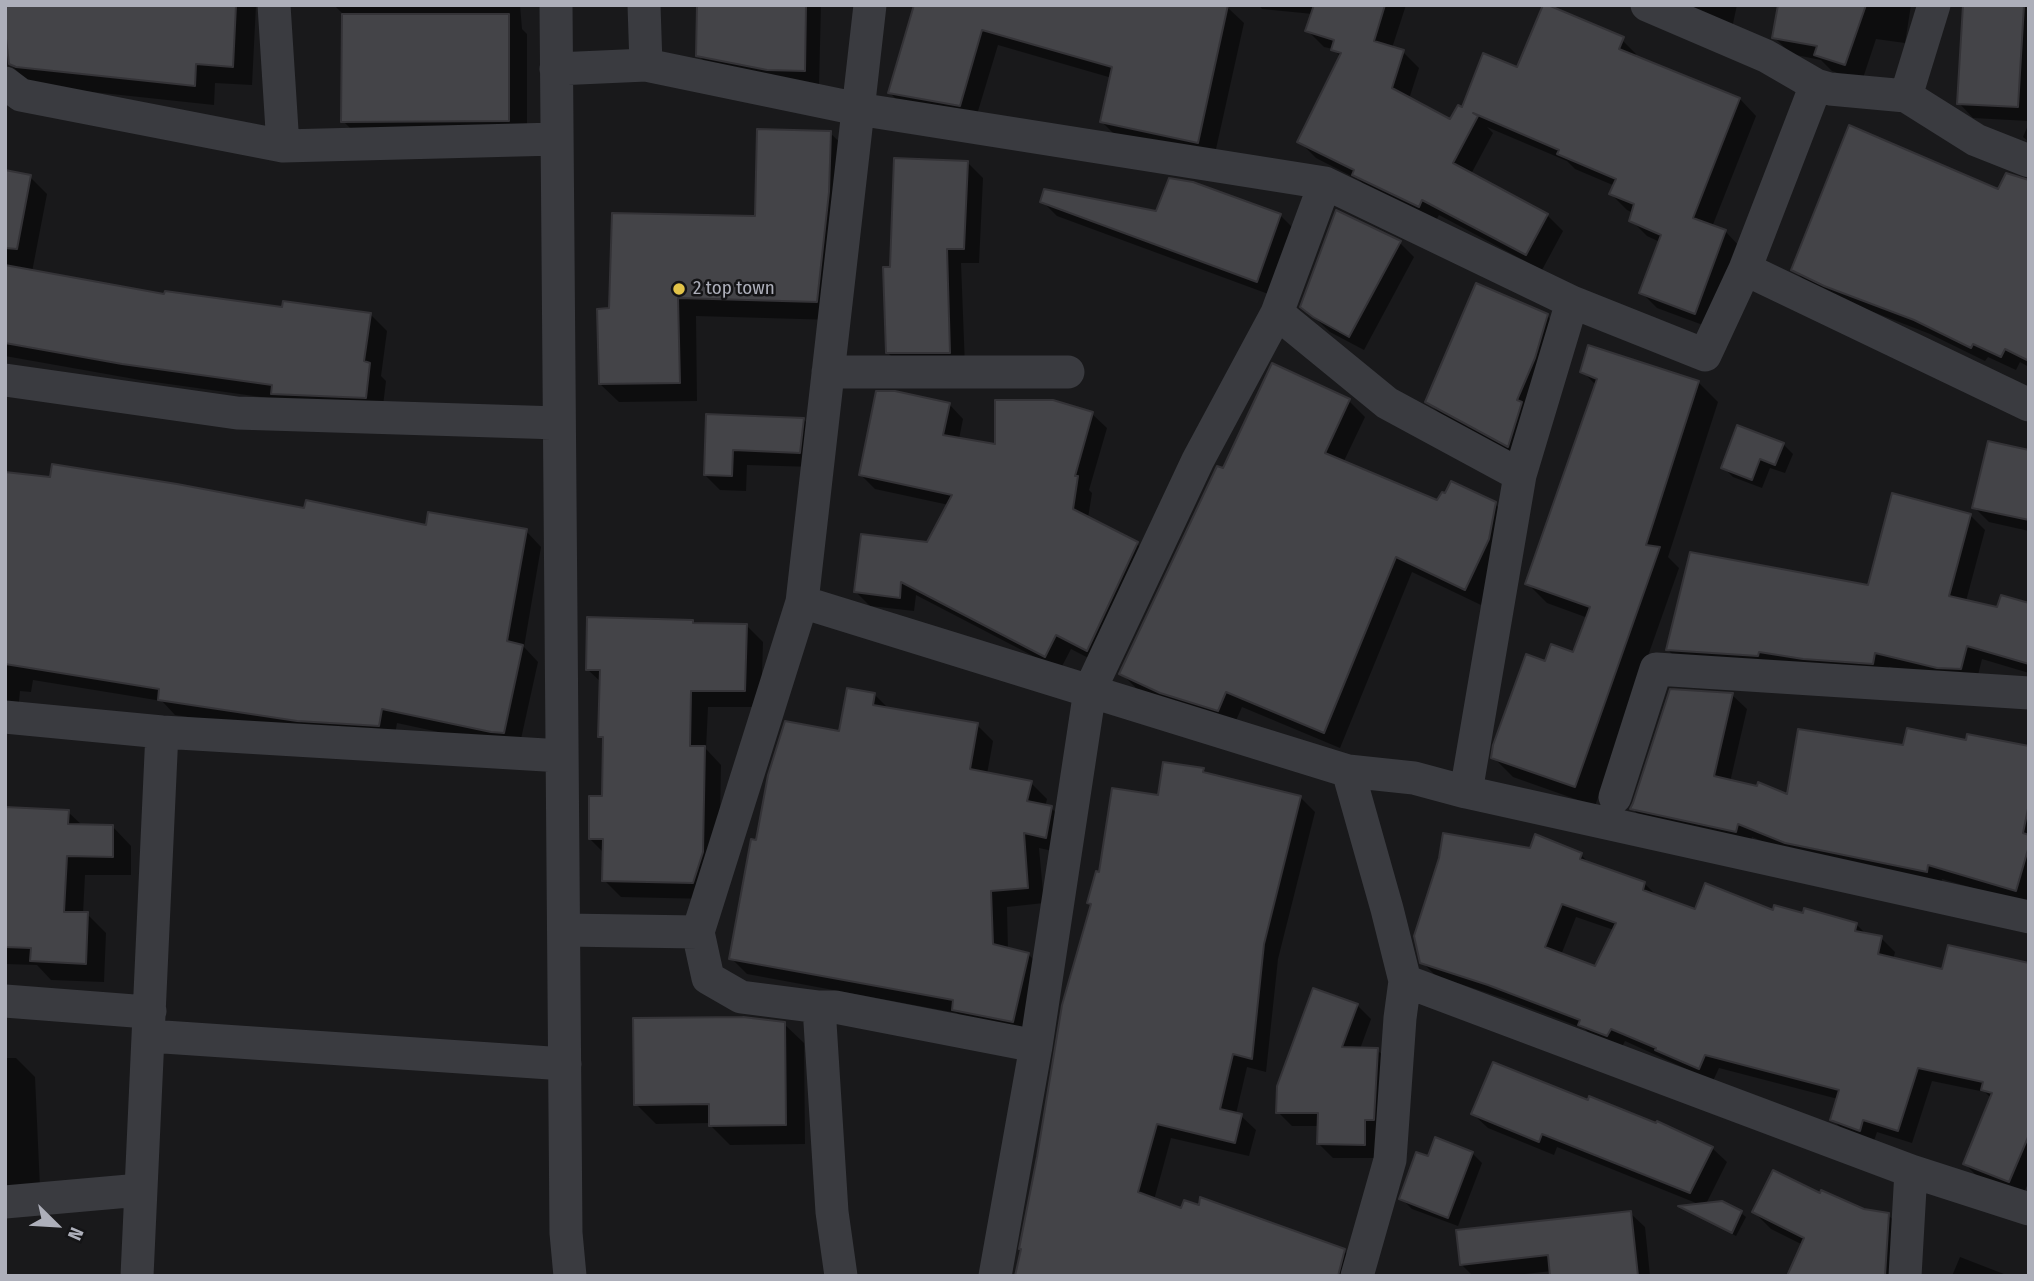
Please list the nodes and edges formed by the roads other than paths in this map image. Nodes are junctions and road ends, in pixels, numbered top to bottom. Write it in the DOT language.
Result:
graph roads {
  1 [pos="274,5"];
  2 [pos="556,5"];
  3 [pos="644,5"];
  4 [pos="870,5"];
  5 [pos="1647,5"];
  6 [pos="1934,5"];
  7 [pos="646,65"];
  8 [pos="556,69"];
  9 [pos="5,83"];
  10 [pos="1816,85"];
  11 [pos="1906,96"];
  12 [pos="858,109"];
  13 [pos="557,139"];
  14 [pos="283,146"];
  15 [pos="2029,161"];
  16 [pos="1325,183"];
  17 [pos="1745,269"];
  18 [pos="1572,302"];
  19 [pos="1276,313"];
  20 [pos="828,372"];
  21 [pos="1068,372"];
  22 [pos="5,380"];
  23 [pos="2029,405"];
  24 [pos="559,423"];
  25 [pos="1520,475"];
  26 [pos="802,602"];
  27 [pos="1090,690"];
  28 [pos="2029,693"];
  29 [pos="5,717"];
  30 [pos="162,732"];
  31 [pos="562,756"];
  32 [pos="1348,771"];
  33 [pos="1466,792"];
  34 [pos="1615,797"];
  35 [pos="2029,917"];
  36 [pos="564,930"];
  37 [pos="698,932"];
  38 [pos="1405,981"];
  39 [pos="5,1000"];
  40 [pos="819,1007"];
  41 [pos="150,1023"];
  42 [pos="1035,1046"];
  43 [pos="565,1064"];
  44 [pos="1911,1171"];
  45 [pos="140,1190"];
  46 [pos="5,1202"];
  47 [pos="2029,1209"];
  48 [pos="137,1276"];
  49 [pos="570,1276"];
  50 [pos="841,1276"];
  51 [pos="995,1276"];
  52 [pos="1357,1276"];
  53 [pos="1905,1276"];
  1 -- 14 [label="street"];
  2 -- 8 [label="street"];
  3 -- 7 [label="street"];
  4 -- 12 [label="street"];
  5 -- 10 [label="street"];
  6 -- 11 [label="street"];
  7 -- 8 [label="street"];
  7 -- 12 [label="street"];
  8 -- 13 [label="street"];
  9 -- 14 [label="street"];
  10 -- 11 [label="street"];
  10 -- 17 [label="street"];
  11 -- 15 [label="street"];
  12 -- 16 [label="street"];
  12 -- 20 [label="street"];
  13 -- 14 [label="street"];
  13 -- 24 [label="street"];
  16 -- 18 [label="street"];
  16 -- 19 [label="street"];
  17 -- 18 [label="street"];
  17 -- 23 [label="street"];
  18 -- 25 [label="street"];
  19 -- 25 [label="street"];
  19 -- 27 [label="street"];
  20 -- 21 [label="street"];
  20 -- 26 [label="street"];
  22 -- 24 [label="street"];
  24 -- 31 [label="street"];
  25 -- 33 [label="street"];
  26 -- 27 [label="street"];
  26 -- 37 [label="street"];
  27 -- 32 [label="street"];
  27 -- 42 [label="street"];
  28 -- 34 [label="street"];
  29 -- 30 [label="street"];
  30 -- 31 [label="street"];
  30 -- 41 [label="street"];
  31 -- 36 [label="street"];
  32 -- 33 [label="street"];
  32 -- 38 [label="street"];
  33 -- 35 [label="street"];
  36 -- 37 [label="street"];
  36 -- 43 [label="street"];
  37 -- 40 [label="street"];
  38 -- 44 [label="street"];
  38 -- 52 [label="street"];
  39 -- 41 [label="street"];
  40 -- 42 [label="street"];
  40 -- 50 [label="street"];
  41 -- 43 [label="street"];
  41 -- 45 [label="street"];
  42 -- 51 [label="street"];
  43 -- 49 [label="street"];
  44 -- 47 [label="street"];
  44 -- 53 [label="street"];
  45 -- 46 [label="street"];
  45 -- 48 [label="street"];
}
